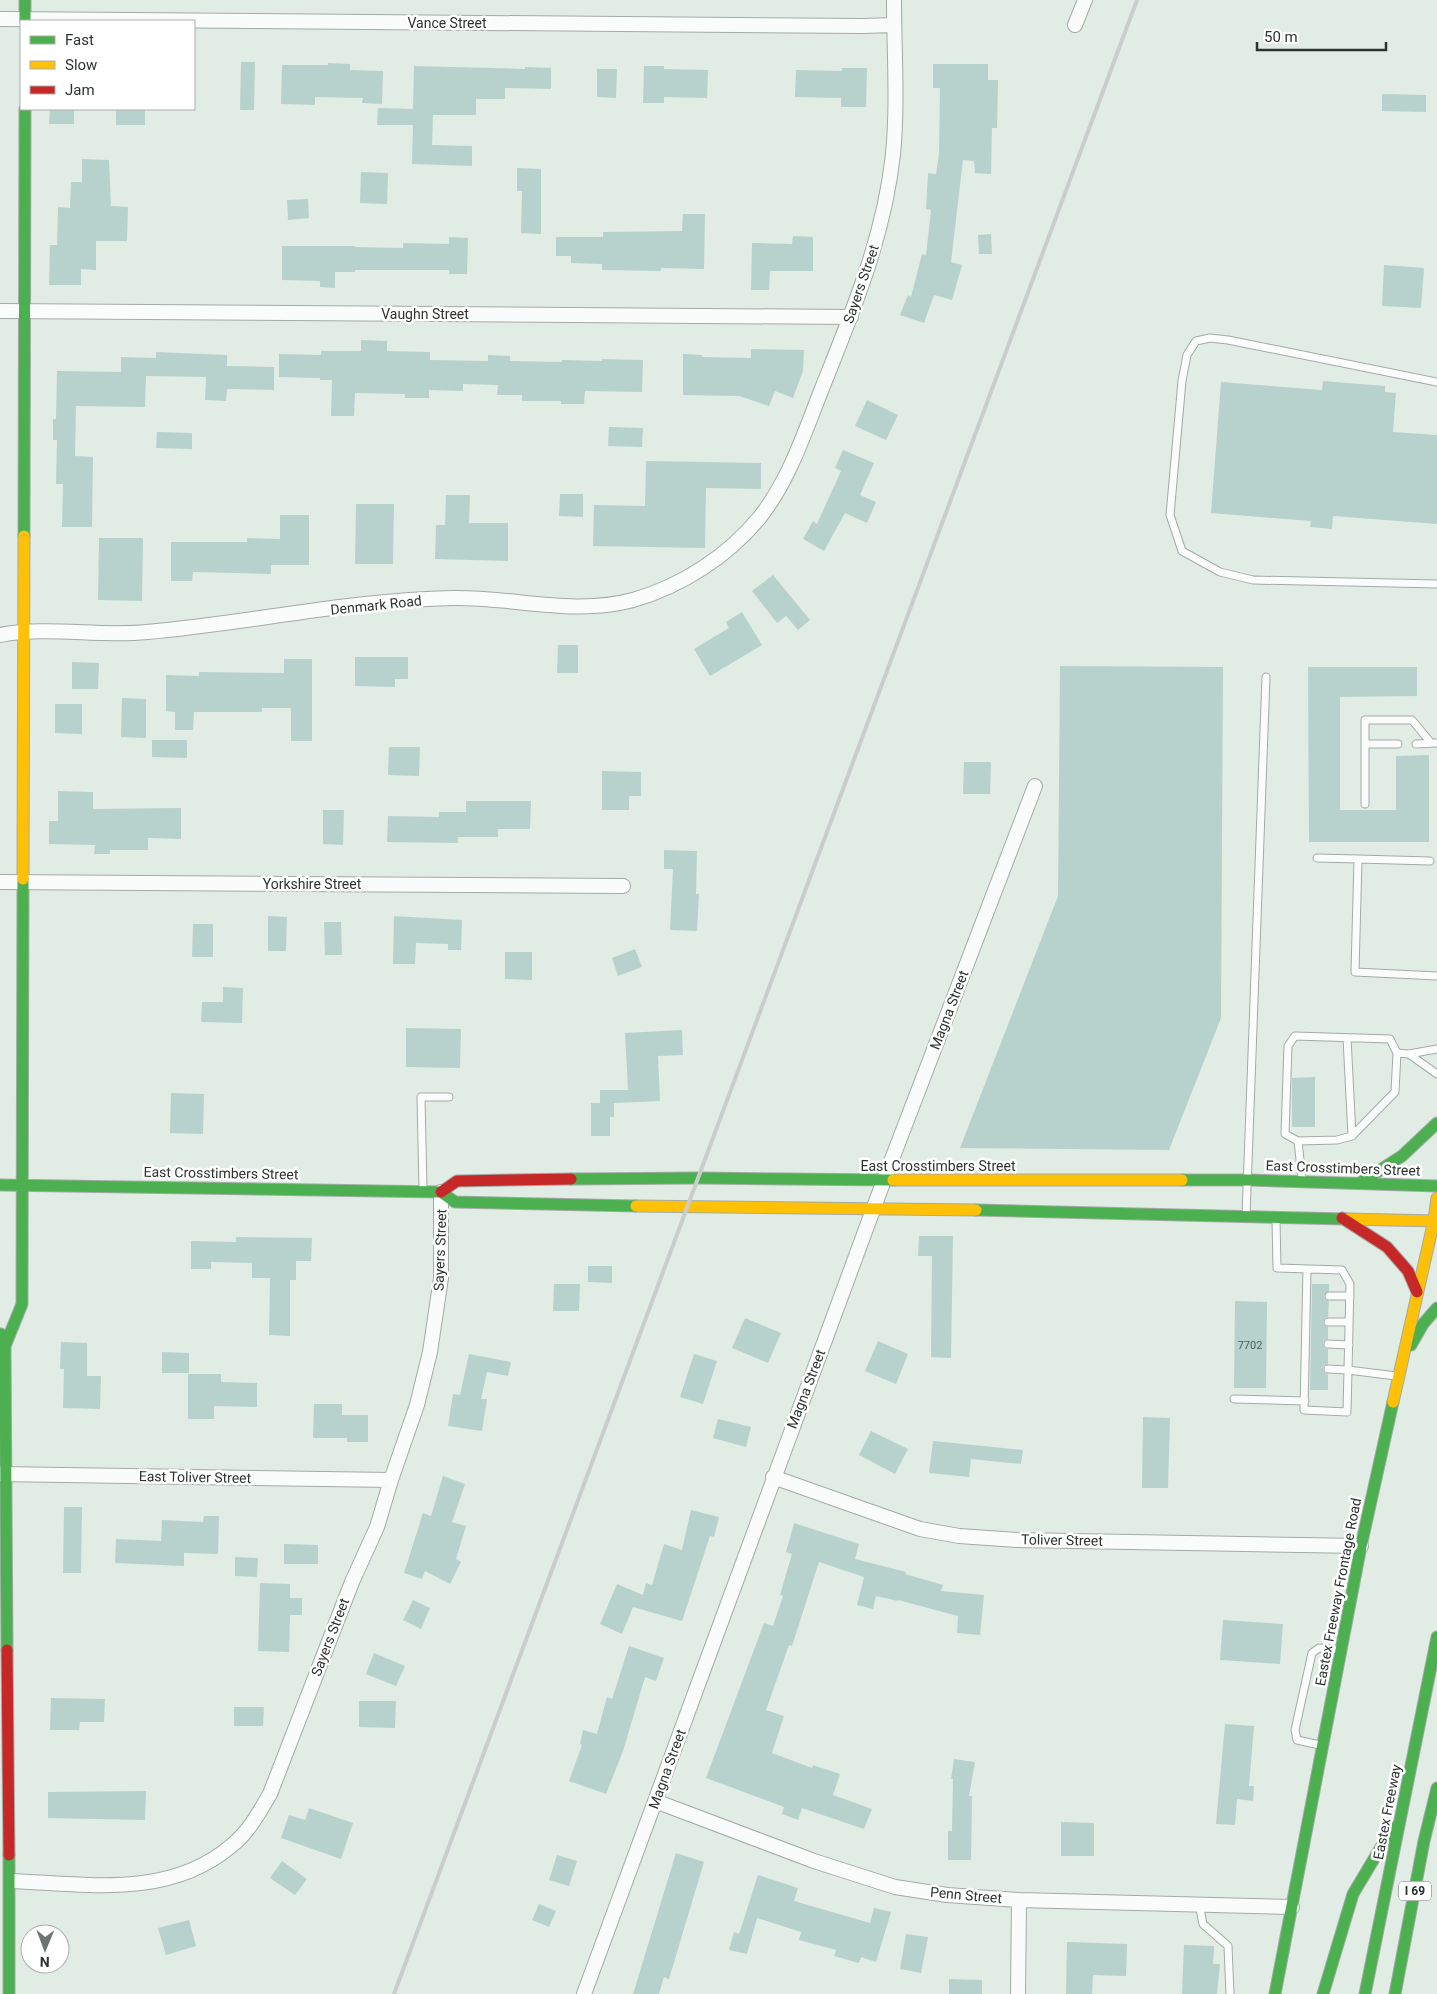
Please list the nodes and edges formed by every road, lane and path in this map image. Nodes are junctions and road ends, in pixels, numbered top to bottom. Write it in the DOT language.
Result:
graph roads {
  1 [pos="25,0"];
  2 [pos="894,0"];
  3 [pos="1085,0"];
  4 [pos="0,19"];
  5 [pos="25,20"];
  6 [pos="195,21"];
  7 [pos="894,25"];
  8 [pos="1075,26"];
  9 [pos="25,110"];
  10 [pos="0,311"];
  11 [pos="24,311"];
  12 [pos="851,317"];
  13 [pos="1437,382"];
  14 [pos="736,542"];
  15 [pos="1437,584"];
  16 [pos="23,631"];
  17 [pos="0,635"];
  18 [pos="1266,677"];
  19 [pos="1434,743"];
  20 [pos="1365,744"];
  21 [pos="1398,744"];
  22 [pos="1416,744"];
  23 [pos="1035,786"];
  24 [pos="1366,804"];
  25 [pos="1317,858"];
  26 [pos="1358,859"];
  27 [pos="1430,861"];
  28 [pos="0,882"];
  29 [pos="23,882"];
  30 [pos="623,886"];
  31 [pos="1437,976"];
  32 [pos="1347,1038"];
  33 [pos="1437,1049"];
  34 [pos="1397,1054"];
  35 [pos="1409,1054"];
  36 [pos="1437,1074"];
  37 [pos="449,1097"];
  38 [pos="1437,1123"];
  39 [pos="1352,1136"];
  40 [pos="1298,1141"];
  41 [pos="884,1180"];
  42 [pos="1248,1180"];
  43 [pos="1302,1182"];
  44 [pos="1360,1183"];
  45 [pos="0,1185"];
  46 [pos="21,1185"];
  47 [pos="1437,1186"];
  48 [pos="422,1192"];
  49 [pos="441,1192"];
  50 [pos="1437,1198"];
  51 [pos="874,1208"];
  52 [pos="1246,1216"];
  53 [pos="1276,1217"];
  54 [pos="1342,1218"];
  55 [pos="1435,1220"];
  56 [pos="1307,1269"];
  57 [pos="1417,1292"];
  58 [pos="1329,1296"];
  59 [pos="1350,1296"];
  60 [pos="1437,1308"];
  61 [pos="1328,1322"];
  62 [pos="1350,1322"];
  63 [pos="0,1329"];
  64 [pos="1328,1344"];
  65 [pos="1349,1345"];
  66 [pos="5,1346"];
  67 [pos="1401,1361"];
  68 [pos="1328,1369"];
  69 [pos="1348,1370"];
  70 [pos="1399,1376"];
  71 [pos="1234,1399"];
  72 [pos="1305,1402"];
  73 [pos="2,1474"];
  74 [pos="773,1478"];
  75 [pos="391,1480"];
  76 [pos="1361,1546"];
  77 [pos="1437,1637"];
  78 [pos="1341,1650"];
  79 [pos="3,1654"];
  80 [pos="1323,1746"];
  81 [pos="1437,1788"];
  82 [pos="5,1789"];
  83 [pos="655,1801"];
  84 [pos="1403,1809"];
  85 [pos="11,1880"];
  86 [pos="1019,1900"];
  87 [pos="1199,1904"];
  88 [pos="1292,1907"];
  89 [pos="5,1912"];
  90 [pos="5,1952"];
  91 [pos="9,1994"];
  92 [pos="584,1994"];
  93 [pos="1018,1994"];
  94 [pos="1230,1994"];
  95 [pos="1274,1994"];
  96 [pos="1323,1994"];
  97 [pos="1365,1994"];
  98 [pos="1395,1994"];
  1 -- 5 [label="main road"];
  2 -- 7 [label="street, Sayers Street"];
  3 -- 8 [label="street"];
  4 -- 5 [label="street, Vance Street"];
  6 -- 7 [label="street, Vance Street"];
  7 -- 12 [label="street, Sayers Street"];
  9 -- 11 [label="main road"];
  10 -- 11 [label="street, Vaughn Street"];
  11 -- 12 [label="street, Vaughn Street"];
  11 -- 16 [label="main road"];
  12 -- 14 [label="street, Sayers Street"];
  13 -- 15 [label="lane"];
  14 -- 16 [label="street, Denmark Road"];
  16 -- 17 [label="street, Denmark Road"];
  16 -- 29 [label="main road"];
  18 -- 42 [label="lane"];
  19 -- 20 [label="lane"];
  19 -- 22 [label="lane"];
  20 -- 21 [label="lane"];
  20 -- 24 [label="lane"];
  23 -- 41 [label="street, Magna Street"];
  25 -- 26 [label="lane"];
  26 -- 27 [label="lane"];
  26 -- 31 [label="lane"];
  28 -- 29 [label="street, Yorkshire Street"];
  29 -- 30 [label="street, Yorkshire Street"];
  29 -- 46 [label="main road"];
  32 -- 34 [label="lane"];
  32 -- 39 [label="lane"];
  32 -- 40 [label="lane"];
  33 -- 35 [label="lane"];
  34 -- 35 [label="lane"];
  34 -- 39 [label="lane"];
  35 -- 36 [label="lane"];
  37 -- 48 [label="lane"];
  38 -- 44 [label="main road"];
  39 -- 40 [label="lane"];
  40 -- 43 [label="lane"];
  41 -- 42 [label="main road, East Crosstimbers Street"];
  41 -- 49 [label="main road, East Crosstimbers Street"];
  41 -- 51 [label="street, Magna Street"];
  42 -- 43 [label="main road, East Crosstimbers Street"];
  42 -- 52 [label="lane"];
  43 -- 44 [label="main road, East Crosstimbers Street"];
  44 -- 47 [label="main road, East Crosstimbers Street"];
  45 -- 46 [label="main road, East Crosstimbers Street"];
  46 -- 48 [label="main road, East Crosstimbers Street"];
  46 -- 66 [label="main road"];
  48 -- 49 [label="main road, East Crosstimbers Street"];
  49 -- 51 [label="main road, East Crosstimbers Street"];
  49 -- 75 [label="street, Sayers Street"];
  50 -- 55 [label="main road, Eastex Freeway Frontage Road"];
  51 -- 52 [label="main road, East Crosstimbers Street"];
  51 -- 74 [label="street, Magna Street"];
  52 -- 53 [label="main road, East Crosstimbers Street"];
  53 -- 54 [label="main road, East Crosstimbers Street"];
  53 -- 56 [label="lane"];
  54 -- 55 [label="main road, East Crosstimbers Street"];
  54 -- 57 [label="main road"];
  55 -- 57 [label="main road, Eastex Freeway Frontage Road"];
  56 -- 59 [label="lane"];
  56 -- 72 [label="lane"];
  57 -- 67 [label="main road, Eastex Freeway Frontage Road"];
  58 -- 59 [label="lane"];
  59 -- 62 [label="lane"];
  60 -- 67 [label="main road"];
  61 -- 62 [label="lane"];
  62 -- 65 [label="lane"];
  63 -- 66 [label="main road"];
  64 -- 65 [label="lane"];
  65 -- 69 [label="lane"];
  66 -- 73 [label="main road"];
  67 -- 70 [label="main road, Eastex Freeway Frontage Road"];
  68 -- 69 [label="lane"];
  69 -- 70 [label="lane"];
  69 -- 72 [label="lane"];
  70 -- 76 [label="main road, Eastex Freeway Frontage Road"];
  71 -- 72 [label="lane"];
  73 -- 75 [label="street, East Toliver Street"];
  73 -- 79 [label="main road"];
  74 -- 76 [label="street, Toliver Street"];
  74 -- 83 [label="street, Magna Street"];
  75 -- 85 [label="street, Sayers Street"];
  76 -- 78 [label="main road, Eastex Freeway Frontage Road"];
  77 -- 84 [label="main road, Eastex Freeway / I 69"];
  78 -- 80 [label="main road, Eastex Freeway Frontage Road"];
  78 -- 80 [label="lane"];
  79 -- 82 [label="main road"];
  80 -- 88 [label="main road, Eastex Freeway Frontage Road"];
  81 -- 98 [label="main road, I 69"];
  82 -- 85 [label="main road"];
  83 -- 86 [label="street, Penn Street"];
  83 -- 92 [label="street, Magna Street"];
  84 -- 96 [label="main road"];
  84 -- 97 [label="main road, Eastex Freeway / I 69"];
  85 -- 89 [label="main road"];
  86 -- 87 [label="street, Penn Street"];
  86 -- 93 [label="street"];
  87 -- 88 [label="street, Penn Street"];
  87 -- 94 [label="lane"];
  88 -- 95 [label="main road, Eastex Freeway Frontage Road"];
  89 -- 90 [label="main road"];
  90 -- 91 [label="main road"];
}
